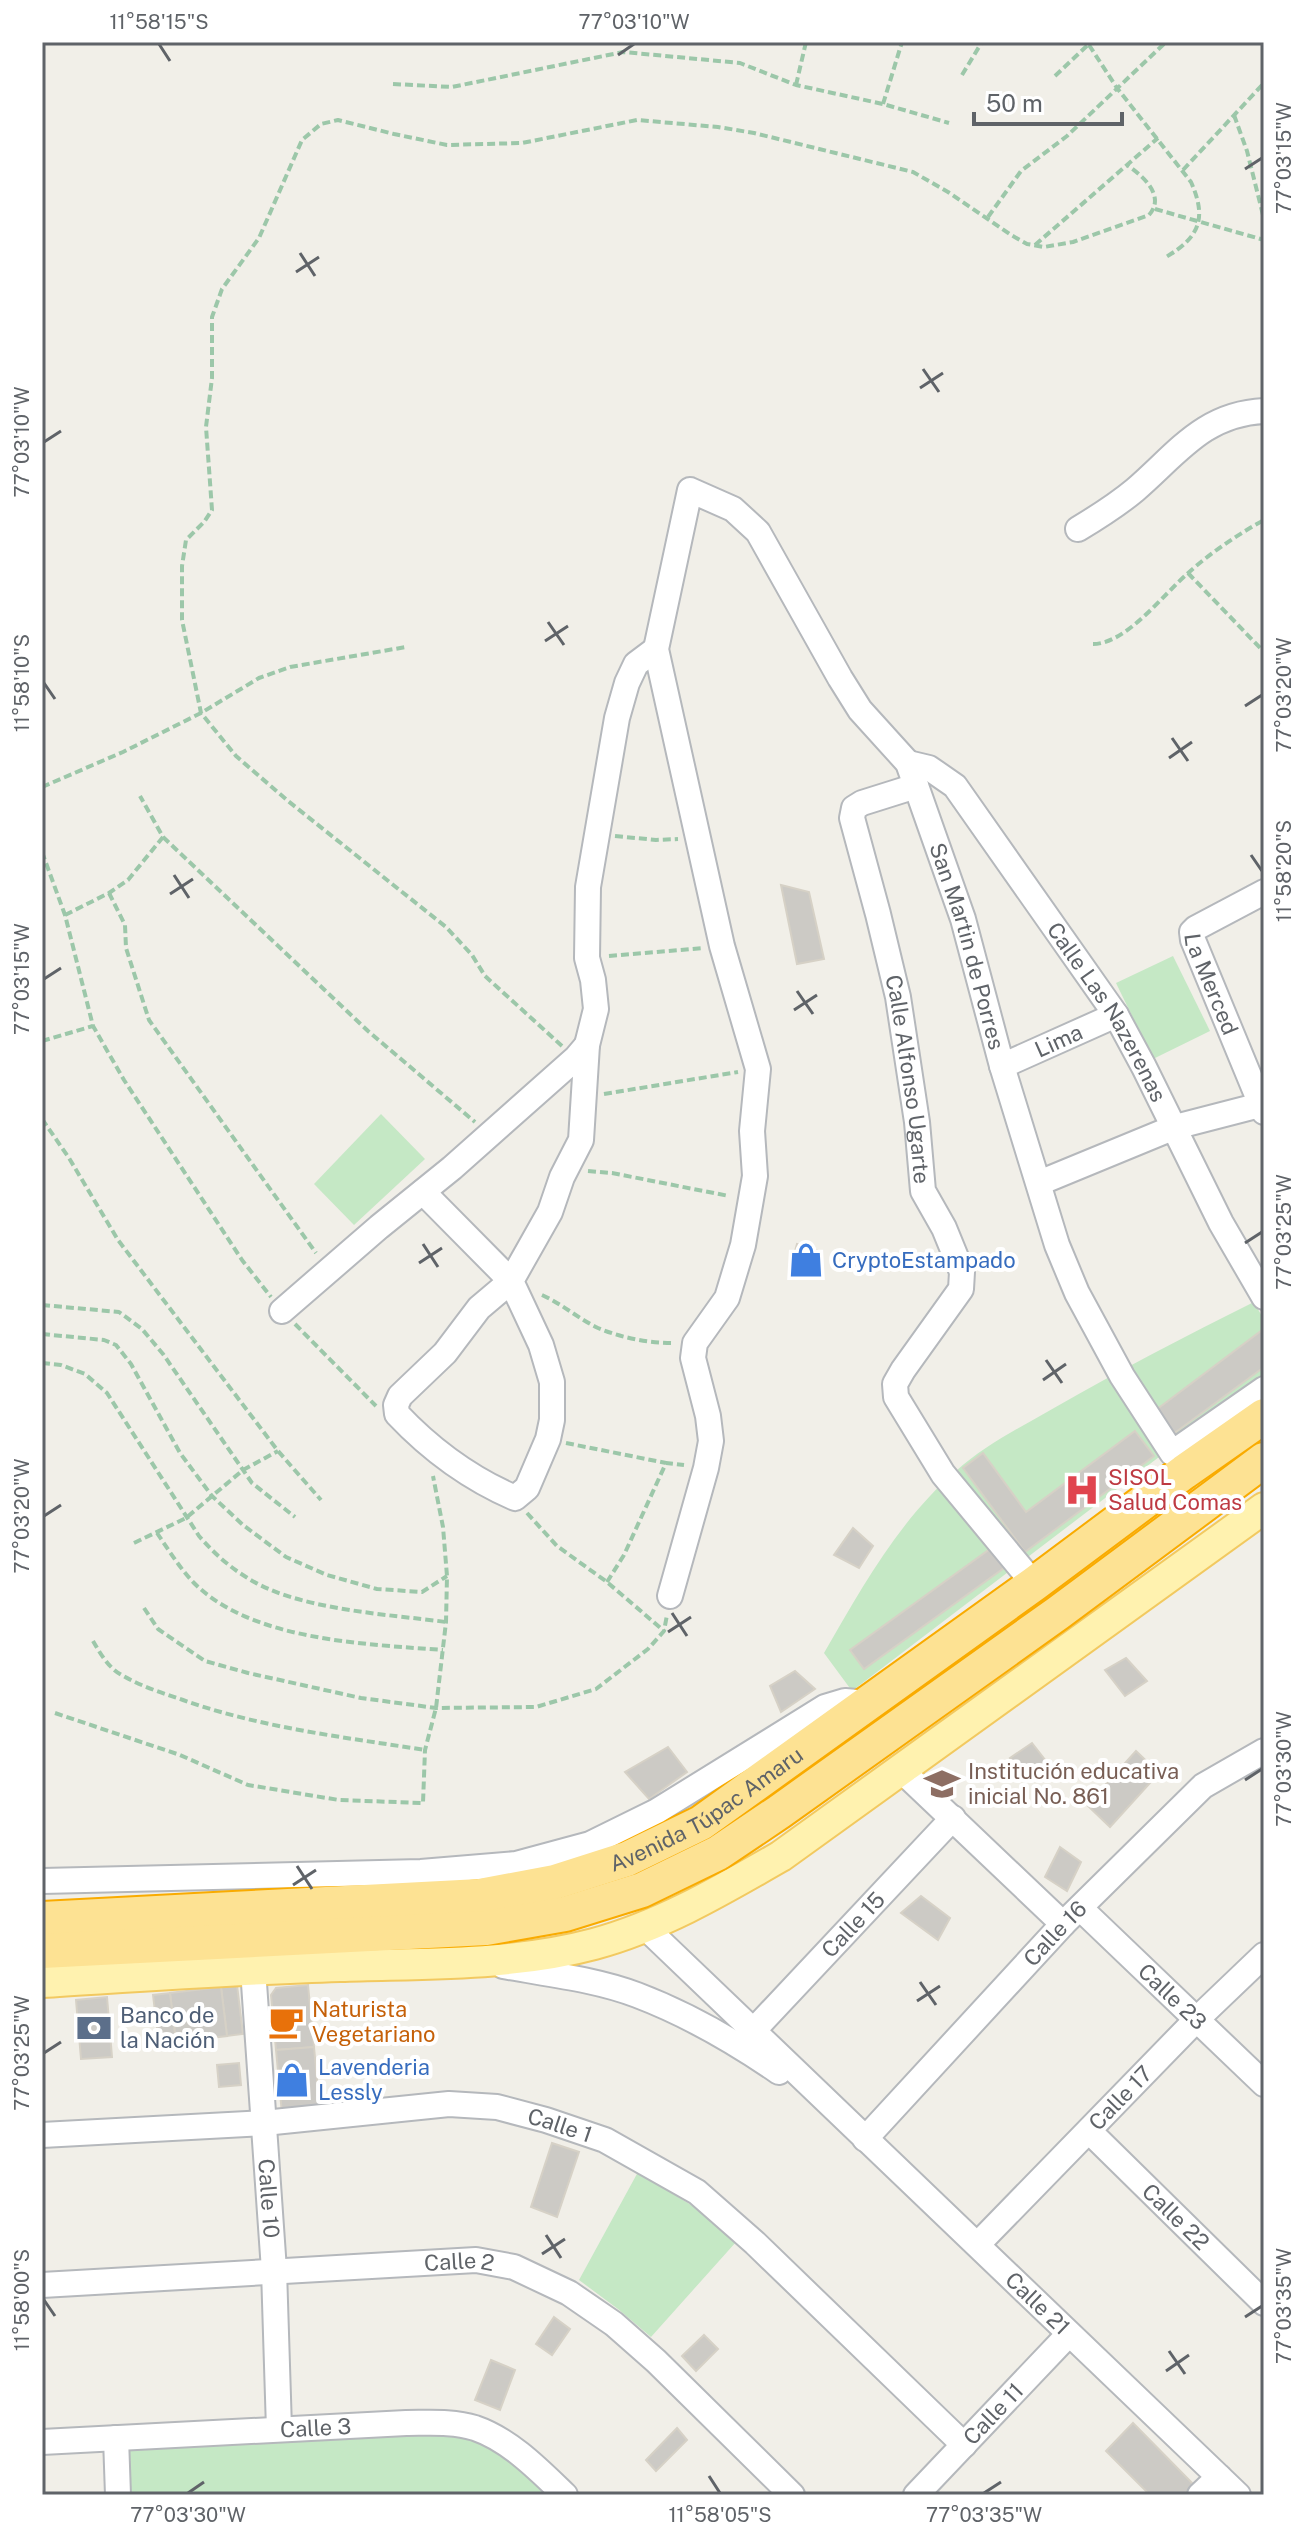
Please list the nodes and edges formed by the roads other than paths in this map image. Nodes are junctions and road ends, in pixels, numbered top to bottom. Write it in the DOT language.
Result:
graph roads {
  1 [pos="1264,411"];
  2 [pos="1078,529"];
  3 [pos="656,649"];
  4 [pos="912,775"];
  5 [pos="1264,892"];
  6 [pos="1116,1015"];
  7 [pos="582,1052"];
  8 [pos="1002,1066"];
  9 [pos="1263,1107"];
  10 [pos="1175,1127"];
  11 [pos="1039,1183"];
  12 [pos="423,1192"];
  13 [pos="511,1281"];
  14 [pos="1264,1297"];
  15 [pos="282,1311"];
  16 [pos="1264,1389"];
  17 [pos="1264,1416"];
  18 [pos="1264,1460"];
  19 [pos="1262,1513"];
  20 [pos="1034,1584"];
  21 [pos="670,1596"];
  22 [pos="869,1703"];
  23 [pos="1264,1751"];
  24 [pos="901,1770"];
  25 [pos="953,1818"];
  26 [pos="48,1875"];
  27 [pos="1071,1916"];
  28 [pos="42,1919"];
  29 [pos="645,1927"];
  30 [pos="42,1951"];
  31 [pos="1264,1955"];
  32 [pos="473,1961"];
  33 [pos="253,1969"];
  34 [pos="42,1982"];
  35 [pos="1196,2020"];
  36 [pos="753,2031"];
  37 [pos="1264,2084"];
  38 [pos="838,2113"];
  39 [pos="264,2123"];
  40 [pos="1089,2131"];
  41 [pos="42,2135"];
  42 [pos="865,2139"];
  43 [pos="978,2244"];
  44 [pos="274,2270"];
  45 [pos="42,2285"];
  46 [pos="1264,2303"];
  47 [pos="1069,2334"];
  48 [pos="279,2429"];
  49 [pos="116,2438"];
  50 [pos="42,2442"];
  51 [pos="964,2445"];
  52 [pos="1219,2477"];
  53 [pos="118,2495"];
  54 [pos="565,2495"];
  55 [pos="792,2495"];
  56 [pos="916,2495"];
  57 [pos="1200,2495"];
  58 [pos="1238,2495"];
  1 -- 2 [label="street"];
  3 -- 4 [label="street, San Martin de Porres"];
  3 -- 7 [label="street"];
  3 -- 21 [label="street"];
  4 -- 6 [label="street, Calle Las Nazerenas"];
  4 -- 8 [label="street, San Martin de Porres"];
  4 -- 20 [label="street, Calle Alfonso Ugarte"];
  5 -- 9 [label="street, La Merced"];
  6 -- 8 [label="street, Lima"];
  6 -- 10 [label="street, Calle Las Nazerenas"];
  7 -- 12 [label="street"];
  7 -- 13 [label="street"];
  8 -- 11 [label="street, San Martin de Porres"];
  9 -- 10 [label="street"];
  10 -- 11 [label="street"];
  10 -- 14 [label="street, Calle Las Nazerenas"];
  11 -- 16 [label="street, San Martin de Porres"];
  12 -- 13 [label="street"];
  12 -- 15 [label="street"];
  13 -- 13 [label="street"];
  17 -- 20 [label="highway, Avenida Túpac Amaru"];
  18 -- 30 [label="highway, Avenida Túpac Amaru"];
  19 -- 24 [label="main road"];
  20 -- 22 [label="highway, Avenida Túpac Amaru"];
  22 -- 26 [label="street"];
  22 -- 28 [label="highway, Avenida Túpac Amaru"];
  23 -- 27 [label="street, Calle 16"];
  24 -- 25 [label="street"];
  24 -- 29 [label="main road"];
  25 -- 27 [label="street"];
  25 -- 36 [label="street, Calle 15"];
  27 -- 35 [label="street, Calle 23"];
  27 -- 42 [label="street, Calle 16"];
  29 -- 32 [label="main road"];
  29 -- 36 [label="street, Calle 21"];
  31 -- 35 [label="street, Calle 17"];
  32 -- 33 [label="main road"];
  32 -- 38 [label="street, Calle 21"];
  33 -- 34 [label="main road"];
  33 -- 39 [label="street, Calle 10"];
  35 -- 37 [label="street, Calle 23"];
  35 -- 40 [label="street, Calle 17"];
  36 -- 38 [label="street, Calle 21"];
  38 -- 42 [label="street, Calle 21"];
  39 -- 41 [label="street, Calle 1"];
  39 -- 44 [label="street, Calle 10"];
  39 -- 51 [label="street, Calle 1"];
  40 -- 43 [label="street, Calle 17"];
  40 -- 46 [label="street, Calle 22"];
  42 -- 43 [label="street, Calle 21"];
  43 -- 47 [label="street, Calle 21"];
  44 -- 45 [label="street, Calle 2"];
  44 -- 48 [label="street, Calle 10"];
  44 -- 55 [label="street, Calle 2"];
  47 -- 51 [label="street, Calle 11"];
  47 -- 52 [label="street, Calle 21"];
  48 -- 49 [label="street, Calle 3"];
  48 -- 54 [label="street, Calle 3"];
  49 -- 50 [label="street, Calle 3"];
  49 -- 53 [label="street"];
  51 -- 56 [label="street, Calle 11"];
  52 -- 57 [label="street"];
  52 -- 58 [label="street, Calle 21"];
}
